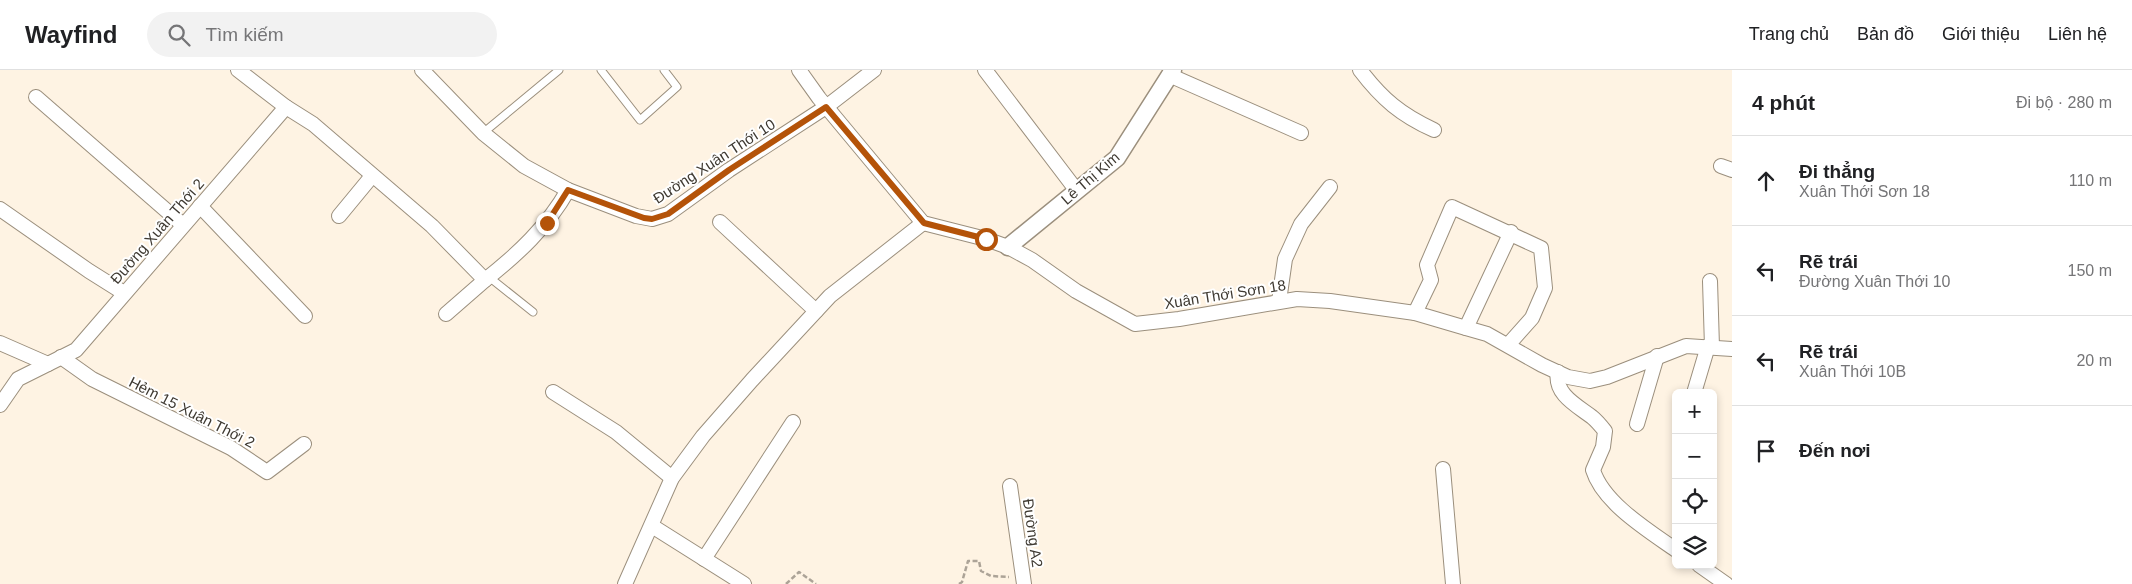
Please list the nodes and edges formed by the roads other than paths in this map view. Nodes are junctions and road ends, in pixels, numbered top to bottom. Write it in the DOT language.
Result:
graph roads {
  1 [pos="238,70"];
  2 [pos="422,70"];
  3 [pos="559,70"];
  4 [pos="600,70"];
  5 [pos="664,70"];
  6 [pos="799,70"];
  7 [pos="874,70"];
  8 [pos="985,70"];
  9 [pos="1360,70"];
  10 [pos="1171,73"];
  11 [pos="36,98"];
  12 [pos="286,107"];
  13 [pos="826,107"];
  14 [pos="1434,130"];
  15 [pos="483,133"];
  16 [pos="1301,133"];
  17 [pos="372,176"];
  18 [pos="1330,187"];
  19 [pos="568,190"];
  20 [pos="1077,191"];
  21 [pos="200,206"];
  22 [pos="0,209"];
  23 [pos="339,216"];
  24 [pos="720,222"];
  25 [pos="924,223"];
  26 [pos="183,225"];
  27 [pos="1511,232"];
  28 [pos="1008,247"];
  29 [pos="487,279"];
  30 [pos="1710,281"];
  31 [pos="124,293"];
  32 [pos="1279,301"];
  33 [pos="816,311"];
  34 [pos="533,312"];
  35 [pos="1414,313"];
  36 [pos="446,314"];
  37 [pos="305,316"];
  38 [pos="1466,328"];
  39 [pos="0,343"];
  40 [pos="1508,345"];
  41 [pos="1710,347"];
  42 [pos="1732,349"];
  43 [pos="1657,356"];
  44 [pos="62,358"];
  45 [pos="48,364"];
  46 [pos="1558,372"];
  47 [pos="1695,389"];
  48 [pos="553,392"];
  49 [pos="0,405"];
  50 [pos="793,422"];
  51 [pos="1637,424"];
  52 [pos="304,444"];
  53 [pos="1443,469"];
  54 [pos="672,478"];
  55 [pos="1010,486"];
  56 [pos="652,526"];
  57 [pos="1672,547"];
  58 [pos="704,559"];
  59 [pos="1705,569"];
  60 [pos="1023,581"];
  61 [pos="625,584"];
  62 [pos="744,584"];
  63 [pos="1453,584"];
  64 [pos="1726,584"];
  1 -- 12 [label="street"];
  2 -- 15 [label="street, Đường Xuân Thới 10"];
  3 -- 15 [label="lane"];
  4 -- 5 [label="lane"];
  6 -- 13 [label="street"];
  7 -- 13 [label="street, Đường Xuân Thới 10"];
  8 -- 20 [label="street"];
  9 -- 14 [label="street"];
  10 -- 16 [label="street"];
  10 -- 20 [label="street, Lê Thị Kim"];
  11 -- 26 [label="street"];
  12 -- 17 [label="street"];
  12 -- 21 [label="street, Đường Xuân Thới 2"];
  13 -- 19 [label="street, Đường Xuân Thới 10"];
  13 -- 25 [label="street"];
  15 -- 19 [label="street, Đường Xuân Thới 10"];
  17 -- 23 [label="street"];
  17 -- 29 [label="street"];
  18 -- 32 [label="street"];
  19 -- 29 [label="street"];
  20 -- 28 [label="street, Lê Thị Kim"];
  21 -- 26 [label="street, Đường Xuân Thới 2"];
  21 -- 37 [label="street"];
  22 -- 31 [label="street"];
  24 -- 33 [label="street"];
  25 -- 28 [label="street, Xuân Thới Sơn 18"];
  25 -- 33 [label="street"];
  26 -- 31 [label="street, Đường Xuân Thới 2"];
  27 -- 35 [label="street"];
  27 -- 38 [label="street"];
  27 -- 40 [label="street"];
  28 -- 32 [label="street, Xuân Thới Sơn 18"];
  29 -- 34 [label="lane"];
  29 -- 36 [label="street"];
  30 -- 41 [label="street"];
  31 -- 44 [label="street, Đường Xuân Thới 2"];
  32 -- 35 [label="street, Xuân Thới Sơn 18"];
  33 -- 54 [label="street"];
  35 -- 38 [label="street, Xuân Thới Sơn 18"];
  38 -- 40 [label="street, Xuân Thới Sơn 18"];
  39 -- 45 [label="street"];
  40 -- 46 [label="street, Xuân Thới Sơn 18"];
  41 -- 42 [label="street, Xuân Thới Sơn 18"];
  41 -- 43 [label="street, Xuân Thới Sơn 18"];
  41 -- 47 [label="street"];
  43 -- 46 [label="street, Xuân Thới Sơn 18"];
  43 -- 51 [label="street"];
  44 -- 45 [label="street, Đường Xuân Thới 2"];
  44 -- 52 [label="street, Hẻm 15 Xuân Thới 2"];
  45 -- 49 [label="street, Đường Xuân Thới 2"];
  46 -- 57 [label="street"];
  48 -- 54 [label="street"];
  50 -- 58 [label="street"];
  53 -- 63 [label="street"];
  54 -- 56 [label="street"];
  55 -- 60 [label="street, Đường A2"];
  56 -- 58 [label="street"];
  56 -- 61 [label="street"];
  58 -- 62 [label="street"];
  59 -- 64 [label="street"];
}
